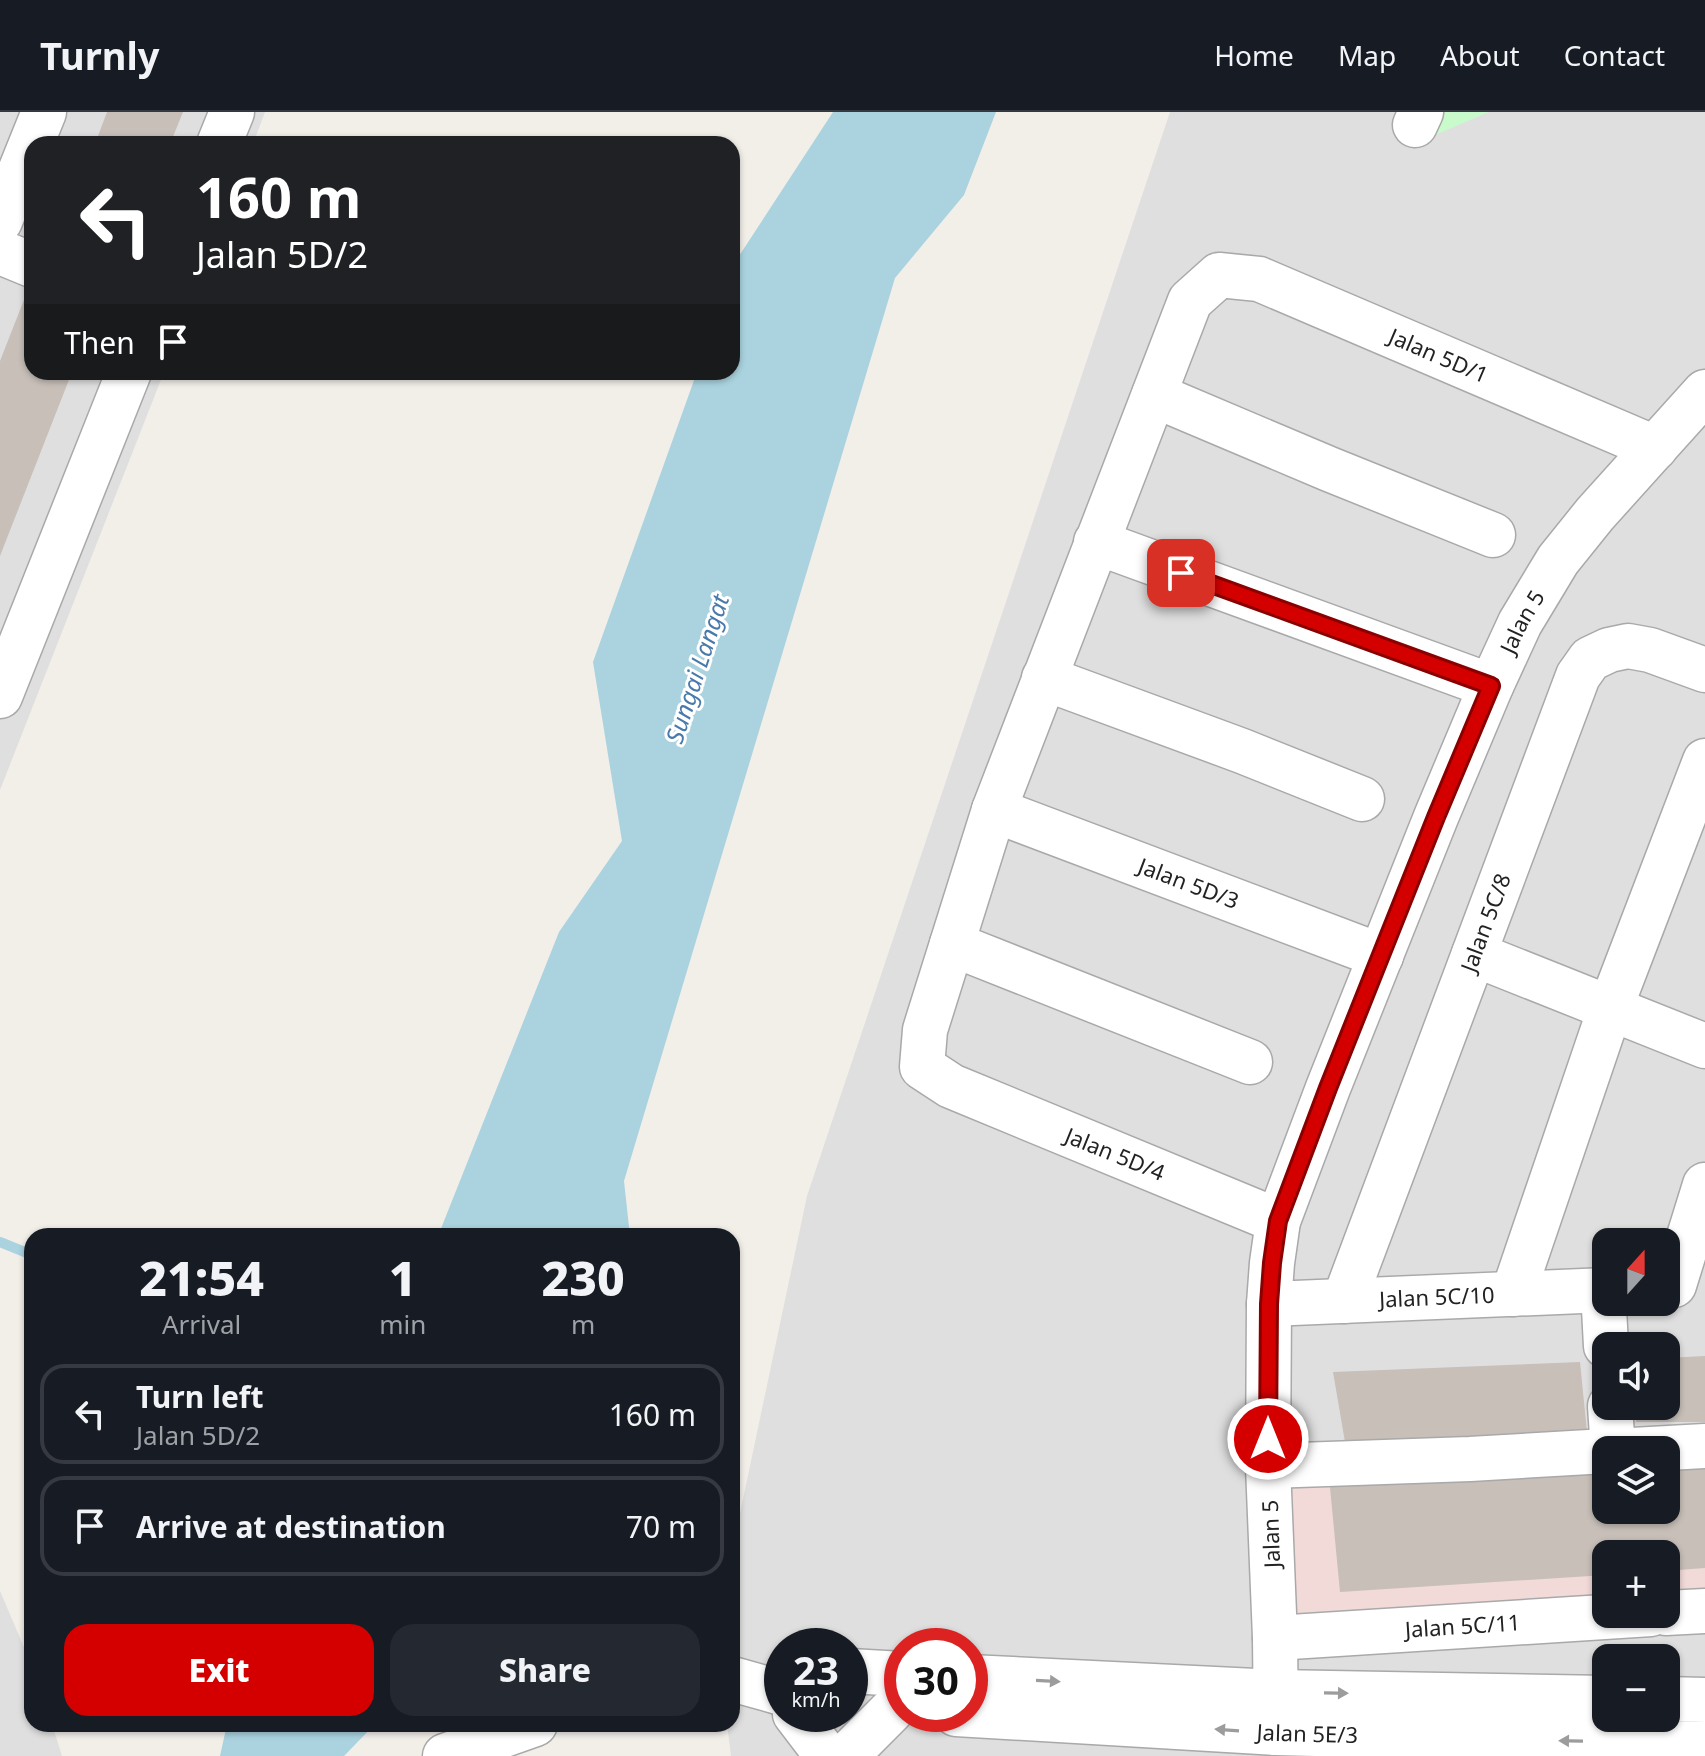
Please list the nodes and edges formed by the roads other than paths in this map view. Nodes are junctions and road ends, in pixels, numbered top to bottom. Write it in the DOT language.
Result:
graph roads {
  1 [pos="44,112"];
  2 [pos="232,112"];
  3 [pos="34,136"];
  4 [pos="222,136"];
  5 [pos="24,162"];
  6 [pos="0,221"];
  7 [pos="0,252"];
  8 [pos="24,262"];
  9 [pos="126,380"];
  10 [pos="1705,392"];
  11 [pos="1154,395"];
  12 [pos="1655,448"];
  13 [pos="1493,535"];
  14 [pos="1096,542"];
  15 [pos="1705,670"];
  16 [pos="1044,678"];
  17 [pos="1491,686"];
  18 [pos="0,696"];
  19 [pos="1705,761"];
  20 [pos="1362,799"];
  21 [pos="994,810"];
  22 [pos="952,944"];
  23 [pos="1474,954"];
  24 [pos="1381,956"];
  25 [pos="1610,1009"];
  26 [pos="1705,1046"];
  27 [pos="1250,1062"];
  28 [pos="1705,1185"];
  29 [pos="1278,1221"];
  30 [pos="1682,1285"];
  31 [pos="1592,1291"];
  32 [pos="1513,1294"];
  33 [pos="1344,1301"];
  34 [pos="1269,1304"];
  35 [pos="1705,1446"];
  36 [pos="1680,1447"];
  37 [pos="1592,1452"];
  38 [pos="1268,1466"];
  39 [pos="1705,1611"];
  40 [pos="1680,1612"];
  41 [pos="1592,1618"];
  42 [pos="1275,1638"];
  43 [pos="988,1679"];
  44 [pos="740,1680"];
  45 [pos="868,1686"];
  46 [pos="764,1688"];
  47 [pos="884,1699"];
  48 [pos="1592,1699"];
  49 [pos="1680,1699"];
  50 [pos="1705,1700"];
  51 [pos="884,1703"];
  52 [pos="1276,1712"];
  53 [pos="988,1714"];
  54 [pos="512,1732"];
  55 [pos="830,1744"];
  56 [pos="1705,1744"];
  57 [pos="452,1753"];
  1 -- 3 [label="street"];
  2 -- 4 [label="street"];
  5 -- 6 [label="street"];
  7 -- 8 [label="street"];
  9 -- 18 [label="street"];
  10 -- 12 [label="street, Jalan 5"];
  11 -- 12 [label="street, Jalan 5D/1"];
  11 -- 13 [label="street"];
  11 -- 14 [label="street"];
  12 -- 17 [label="street, Jalan 5"];
  14 -- 16 [label="street"];
  14 -- 17 [label="street"];
  15 -- 23 [label="street, Jalan 5C/8"];
  16 -- 20 [label="street"];
  16 -- 21 [label="street"];
  17 -- 24 [label="street, Jalan 5"];
  19 -- 25 [label="street"];
  21 -- 22 [label="street"];
  21 -- 24 [label="street, Jalan 5D/3"];
  22 -- 27 [label="street"];
  22 -- 29 [label="street, Jalan 5D/4"];
  23 -- 25 [label="street"];
  23 -- 33 [label="street, Jalan 5C/8"];
  24 -- 29 [label="street, Jalan 5"];
  25 -- 26 [label="street"];
  25 -- 32 [label="street"];
  28 -- 30 [label="street"];
  29 -- 34 [label="street, Jalan 5"];
  31 -- 32 [label="street, Jalan 5C/10"];
  32 -- 33 [label="street, Jalan 5C/10"];
  33 -- 34 [label="street, Jalan 5C/10"];
  34 -- 38 [label="street, Jalan 5"];
  35 -- 36 [label="street"];
  37 -- 38 [label="street"];
  38 -- 42 [label="street, Jalan 5"];
  39 -- 40 [label="street"];
  41 -- 42 [label="street, Jalan 5C/11"];
  42 -- 52 [label="street, Jalan 5"];
  43 -- 52 [label="street, Jalan 5E/3, one-way"];
  44 -- 46 [label="street"];
  45 -- 47 [label="street"];
  52 -- 48 [label="street, Jalan 5E/3, one-way"];
  49 -- 50 [label="street"];
  51 -- 55 [label="street"];
  52 -- 53 [label="street, Jalan 5E/3, one-way"];
  56 -- 52 [label="street, Jalan 5E/3, one-way"];
  54 -- 57 [label="street"];
}
